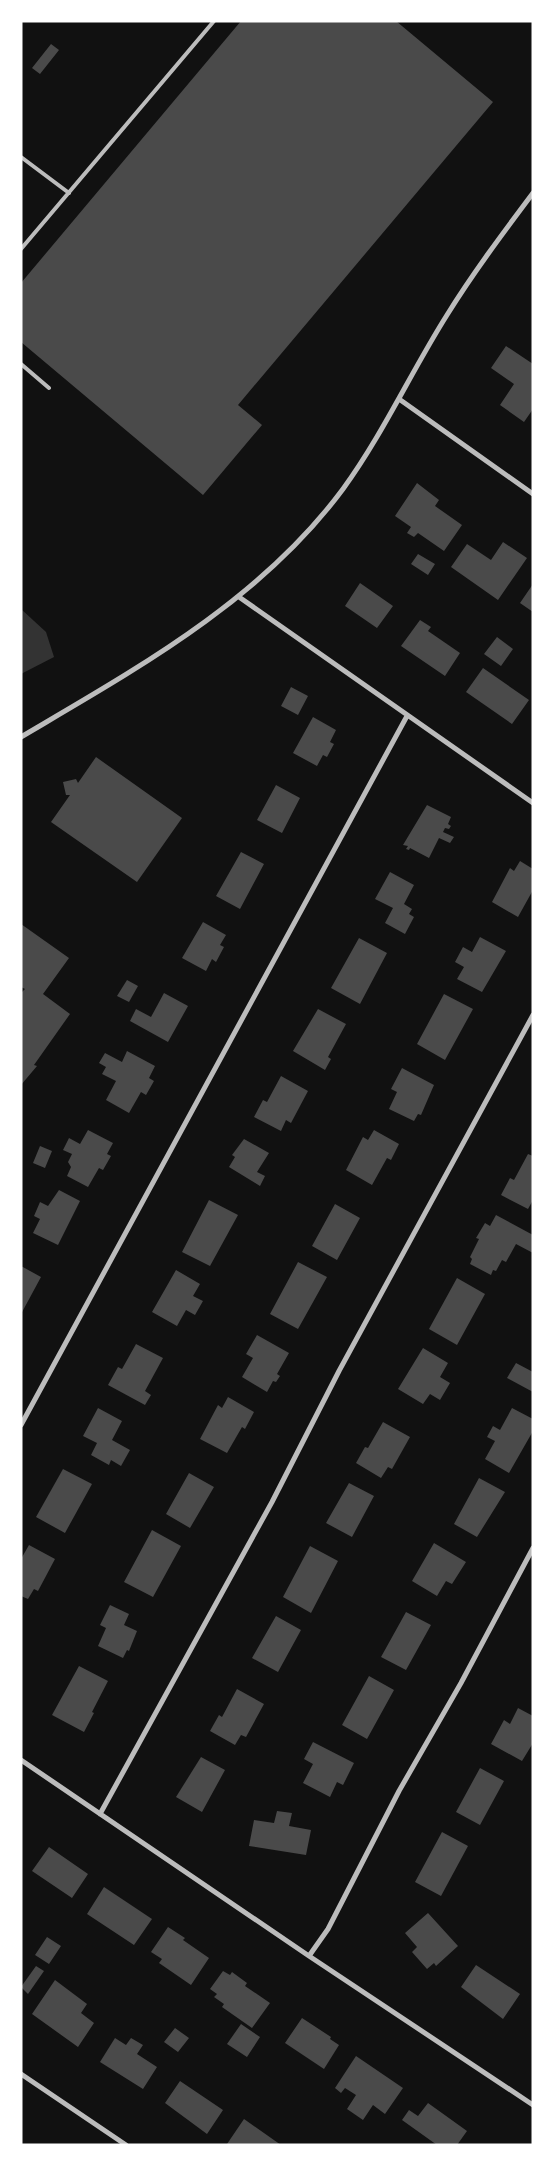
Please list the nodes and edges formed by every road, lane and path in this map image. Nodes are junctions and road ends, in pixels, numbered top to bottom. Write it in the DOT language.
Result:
graph roads {
  1 [pos="214,21"];
  2 [pos="21,157"];
  3 [pos="69,193"];
  4 [pos="533,193"];
  5 [pos="21,249"];
  6 [pos="21,364"];
  7 [pos="48,388"];
  8 [pos="399,399"];
  9 [pos="533,494"];
  10 [pos="239,597"];
  11 [pos="407,716"];
  12 [pos="21,737"];
  13 [pos="533,803"];
  14 [pos="533,1016"];
  15 [pos="21,1425"];
  16 [pos="533,1548"];
  17 [pos="21,1760"];
  18 [pos="100,1814"];
  19 [pos="309,1956"];
  20 [pos="21,2074"];
  21 [pos="533,2105"];
  22 [pos="126,2145"];
  1 -- 3 [label="lane"];
  2 -- 3 [label="lane"];
  3 -- 5 [label="lane"];
  4 -- 8 [label="street"];
  6 -- 7 [label="lane"];
  8 -- 9 [label="street"];
  8 -- 10 [label="street"];
  10 -- 11 [label="street"];
  10 -- 12 [label="street"];
  11 -- 13 [label="street"];
  11 -- 15 [label="street"];
  14 -- 18 [label="street"];
  16 -- 19 [label="street"];
  17 -- 18 [label="street"];
  18 -- 19 [label="street"];
  19 -- 21 [label="street"];
  20 -- 22 [label="street"];
}
